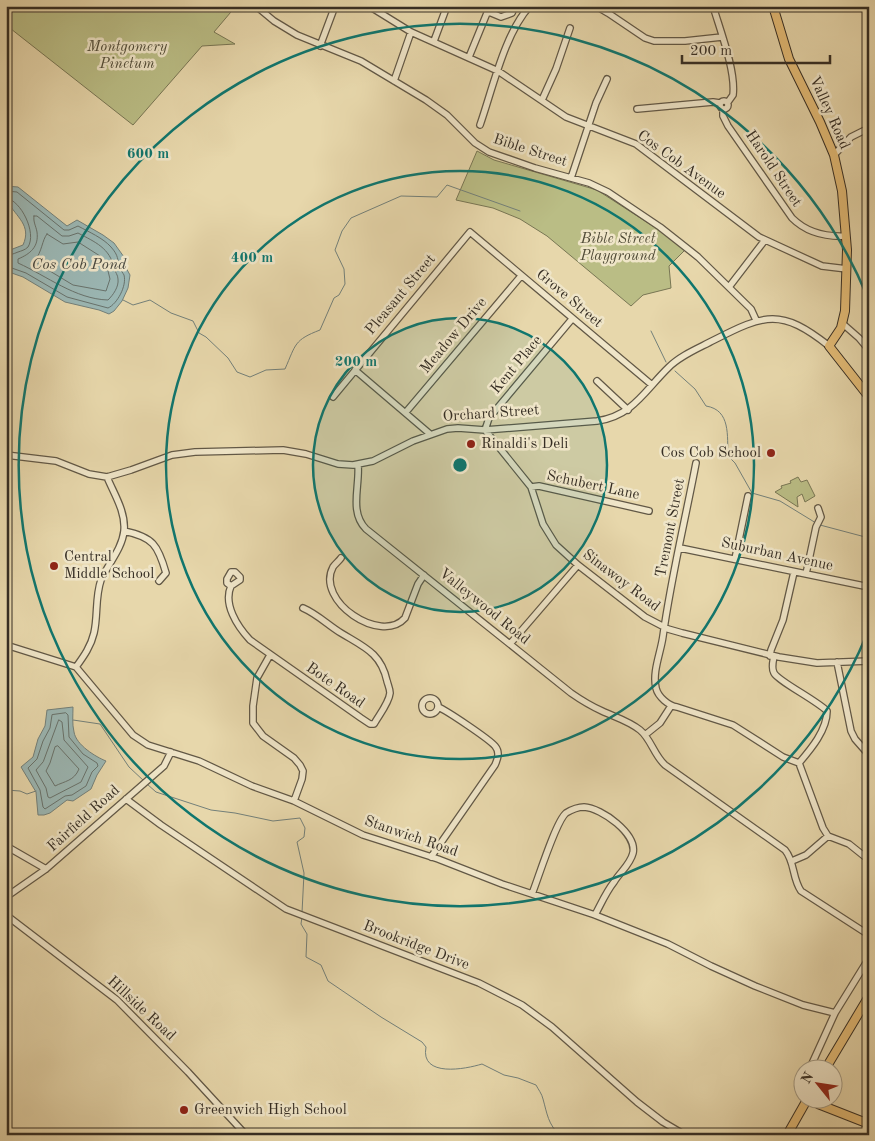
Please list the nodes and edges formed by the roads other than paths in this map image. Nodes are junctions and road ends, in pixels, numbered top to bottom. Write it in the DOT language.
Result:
graph roads {
  1 [pos="256,6"];
  2 [pos="335,6"];
  3 [pos="369,6"];
  4 [pos="447,6"];
  5 [pos="515,6"];
  6 [pos="530,6"];
  7 [pos="596,6"];
  8 [pos="714,6"];
  9 [pos="773,6"];
  10 [pos="570,28"];
  11 [pos="411,32"];
  12 [pos="722,37"];
  13 [pos="434,41"];
  14 [pos="320,46"];
  15 [pos="469,57"];
  16 [pos="498,71"];
  17 [pos="607,79"];
  18 [pos="394,80"];
  19 [pos="542,100"];
  20 [pos="722,106"];
  21 [pos="637,110"];
  22 [pos="480,125"];
  23 [pos="588,126"];
  24 [pos="869,128"];
  25 [pos="834,155"];
  26 [pos="571,178"];
  27 [pos="470,232"];
  28 [pos="846,236"];
  29 [pos="765,240"];
  30 [pos="847,269"];
  31 [pos="521,276"];
  32 [pos="729,287"];
  33 [pos="572,319"];
  34 [pos="756,320"];
  35 [pos="843,324"];
  36 [pos="828,346"];
  37 [pos="869,350"];
  38 [pos="355,370"];
  39 [pos="597,381"];
  40 [pos="652,385"];
  41 [pos="333,397"];
  42 [pos="869,397"];
  43 [pos="628,410"];
  44 [pos="406,412"];
  45 [pos="485,430"];
  46 [pos="430,434"];
  47 [pos="6,455"];
  48 [pos="696,463"];
  49 [pos="358,465"];
  50 [pos="107,477"];
  51 [pos="531,487"];
  52 [pos="748,496"];
  53 [pos="818,508"];
  54 [pos="650,511"];
  55 [pos="124,531"];
  56 [pos="680,548"];
  57 [pos="341,558"];
  58 [pos="735,560"];
  59 [pos="578,565"];
  60 [pos="794,572"];
  61 [pos="806,574"];
  62 [pos="424,575"];
  63 [pos="159,581"];
  64 [pos="231,586"];
  65 [pos="869,587"];
  66 [pos="303,608"];
  67 [pos="664,627"];
  68 [pos="510,644"];
  69 [pos="6,645"];
  70 [pos="270,655"];
  71 [pos="772,656"];
  72 [pos="869,661"];
  73 [pos="837,662"];
  74 [pos="76,667"];
  75 [pos="671,706"];
  76 [pos="438,707"];
  77 [pos="645,735"];
  78 [pos="171,752"];
  79 [pos="869,755"];
  80 [pos="799,763"];
  81 [pos="126,799"];
  82 [pos="294,801"];
  83 [pos="828,836"];
  84 [pos="6,846"];
  85 [pos="431,857"];
  86 [pos="869,860"];
  87 [pos="792,861"];
  88 [pos="46,869"];
  89 [pos="532,894"];
  90 [pos="6,897"];
  91 [pos="6,915"];
  92 [pos="595,915"];
  93 [pos="869,935"];
  94 [pos="869,958"];
  95 [pos="869,996"];
  96 [pos="835,1014"];
  97 [pos="815,1058"];
  98 [pos="832,1058"];
  99 [pos="803,1108"];
  100 [pos="828,1108"];
  101 [pos="869,1124"];
  102 [pos="246,1135"];
  103 [pos="685,1135"];
  104 [pos="787,1135"];
  1 -- 14 [label="street, Bible Street"];
  2 -- 14 [label="street"];
  3 -- 11 [label="street, Cos Cob Avenue"];
  4 -- 13 [label="street"];
  5 -- 15 [label="street"];
  6 -- 16 [label="street"];
  7 -- 12 [label="street"];
  8 -- 12 [label="street"];
  9 -- 25 [label="main road, Valley Road"];
  10 -- 19 [label="street"];
  11 -- 13 [label="street, Cos Cob Avenue"];
  11 -- 18 [label="street"];
  12 -- 20 [label="street"];
  13 -- 15 [label="street, Cos Cob Avenue"];
  14 -- 18 [label="street, Bible Street"];
  15 -- 16 [label="street, Cos Cob Avenue"];
  16 -- 19 [label="street, Cos Cob Avenue"];
  16 -- 22 [label="street"];
  17 -- 23 [label="street"];
  18 -- 26 [label="street, Bible Street"];
  19 -- 23 [label="street, Cos Cob Avenue"];
  20 -- 21 [label="street"];
  20 -- 28 [label="street, Harold Street"];
  23 -- 26 [label="street"];
  23 -- 29 [label="street, Cos Cob Avenue"];
  24 -- 25 [label="street"];
  25 -- 28 [label="main road, Valley Road"];
  26 -- 32 [label="street, Bible Street"];
  27 -- 31 [label="street, Grove Street"];
  27 -- 38 [label="street, Pleasant Street"];
  28 -- 30 [label="main road, Valley Road"];
  29 -- 30 [label="street, Cos Cob Avenue"];
  29 -- 32 [label="street"];
  30 -- 35 [label="main road, Valley Road"];
  31 -- 33 [label="street, Grove Street"];
  31 -- 44 [label="street, Meadow Drive"];
  32 -- 34 [label="street, Bible Street"];
  33 -- 40 [label="street, Grove Street"];
  33 -- 45 [label="street, Kent Place"];
  34 -- 36 [label="street, Orchard Street"];
  34 -- 40 [label="street, Orchard Street"];
  35 -- 36 [label="main road, Valley Road"];
  35 -- 37 [label="street"];
  36 -- 42 [label="main road, Orchard Street"];
  38 -- 41 [label="street, Pleasant Street"];
  38 -- 44 [label="street"];
  39 -- 43 [label="street"];
  40 -- 43 [label="street, Orchard Street"];
  43 -- 45 [label="street, Orchard Street"];
  44 -- 46 [label="street"];
  45 -- 46 [label="street, Orchard Street"];
  45 -- 51 [label="street, Sinawoy Road"];
  46 -- 49 [label="street, Orchard Street"];
  47 -- 50 [label="street, Orchard Street"];
  48 -- 56 [label="street, Tremont Street"];
  49 -- 50 [label="street, Orchard Street"];
  49 -- 62 [label="street, Valleywood Road"];
  50 -- 55 [label="street"];
  51 -- 54 [label="street, Schubert Lane"];
  51 -- 59 [label="street, Sinawoy Road"];
  52 -- 58 [label="street"];
  53 -- 61 [label="street"];
  55 -- 63 [label="street"];
  55 -- 74 [label="street"];
  56 -- 58 [label="street, Suburban Avenue"];
  56 -- 67 [label="street, Tremont Street"];
  57 -- 62 [label="street"];
  58 -- 60 [label="street, Suburban Avenue"];
  59 -- 67 [label="street, Sinawoy Road"];
  59 -- 68 [label="street"];
  60 -- 61 [label="street, Suburban Avenue"];
  60 -- 71 [label="street"];
  61 -- 65 [label="street, Suburban Avenue"];
  62 -- 68 [label="street, Valleywood Road"];
  64 -- 70 [label="street, Bote Road"];
  66 -- 70 [label="street, Bote Road"];
  67 -- 71 [label="street, Sinawoy Road"];
  67 -- 75 [label="street, Tremont Street"];
  68 -- 77 [label="street, Valleywood Road"];
  69 -- 74 [label="street"];
  70 -- 82 [label="street"];
  71 -- 73 [label="street, Sinawoy Road"];
  71 -- 80 [label="street"];
  72 -- 73 [label="street, Sinawoy Road"];
  73 -- 79 [label="street"];
  74 -- 78 [label="street, Stanwich Road"];
  75 -- 77 [label="street"];
  75 -- 80 [label="street"];
  76 -- 85 [label="street"];
  77 -- 87 [label="street, Valleywood Road"];
  78 -- 81 [label="street, Fairfield Road"];
  78 -- 82 [label="street, Stanwich Road"];
  80 -- 83 [label="street"];
  81 -- 88 [label="street, Fairfield Road"];
  81 -- 103 [label="street, Brookridge Drive"];
  82 -- 85 [label="street, Stanwich Road"];
  83 -- 86 [label="street"];
  83 -- 87 [label="street"];
  84 -- 88 [label="street"];
  85 -- 89 [label="street, Stanwich Road"];
  87 -- 93 [label="street, Valleywood Road"];
  88 -- 90 [label="street, Fairfield Road"];
  89 -- 92 [label="street, Stanwich Road"];
  89 -- 92 [label="street"];
  91 -- 102 [label="street, Hillside Road"];
  92 -- 96 [label="street, Stanwich Road"];
  94 -- 96 [label="street"];
  95 -- 98 [label="main road"];
  96 -- 97 [label="street"];
  99 -- 104 [label="main road"];
  100 -- 101 [label="main road"];
}
